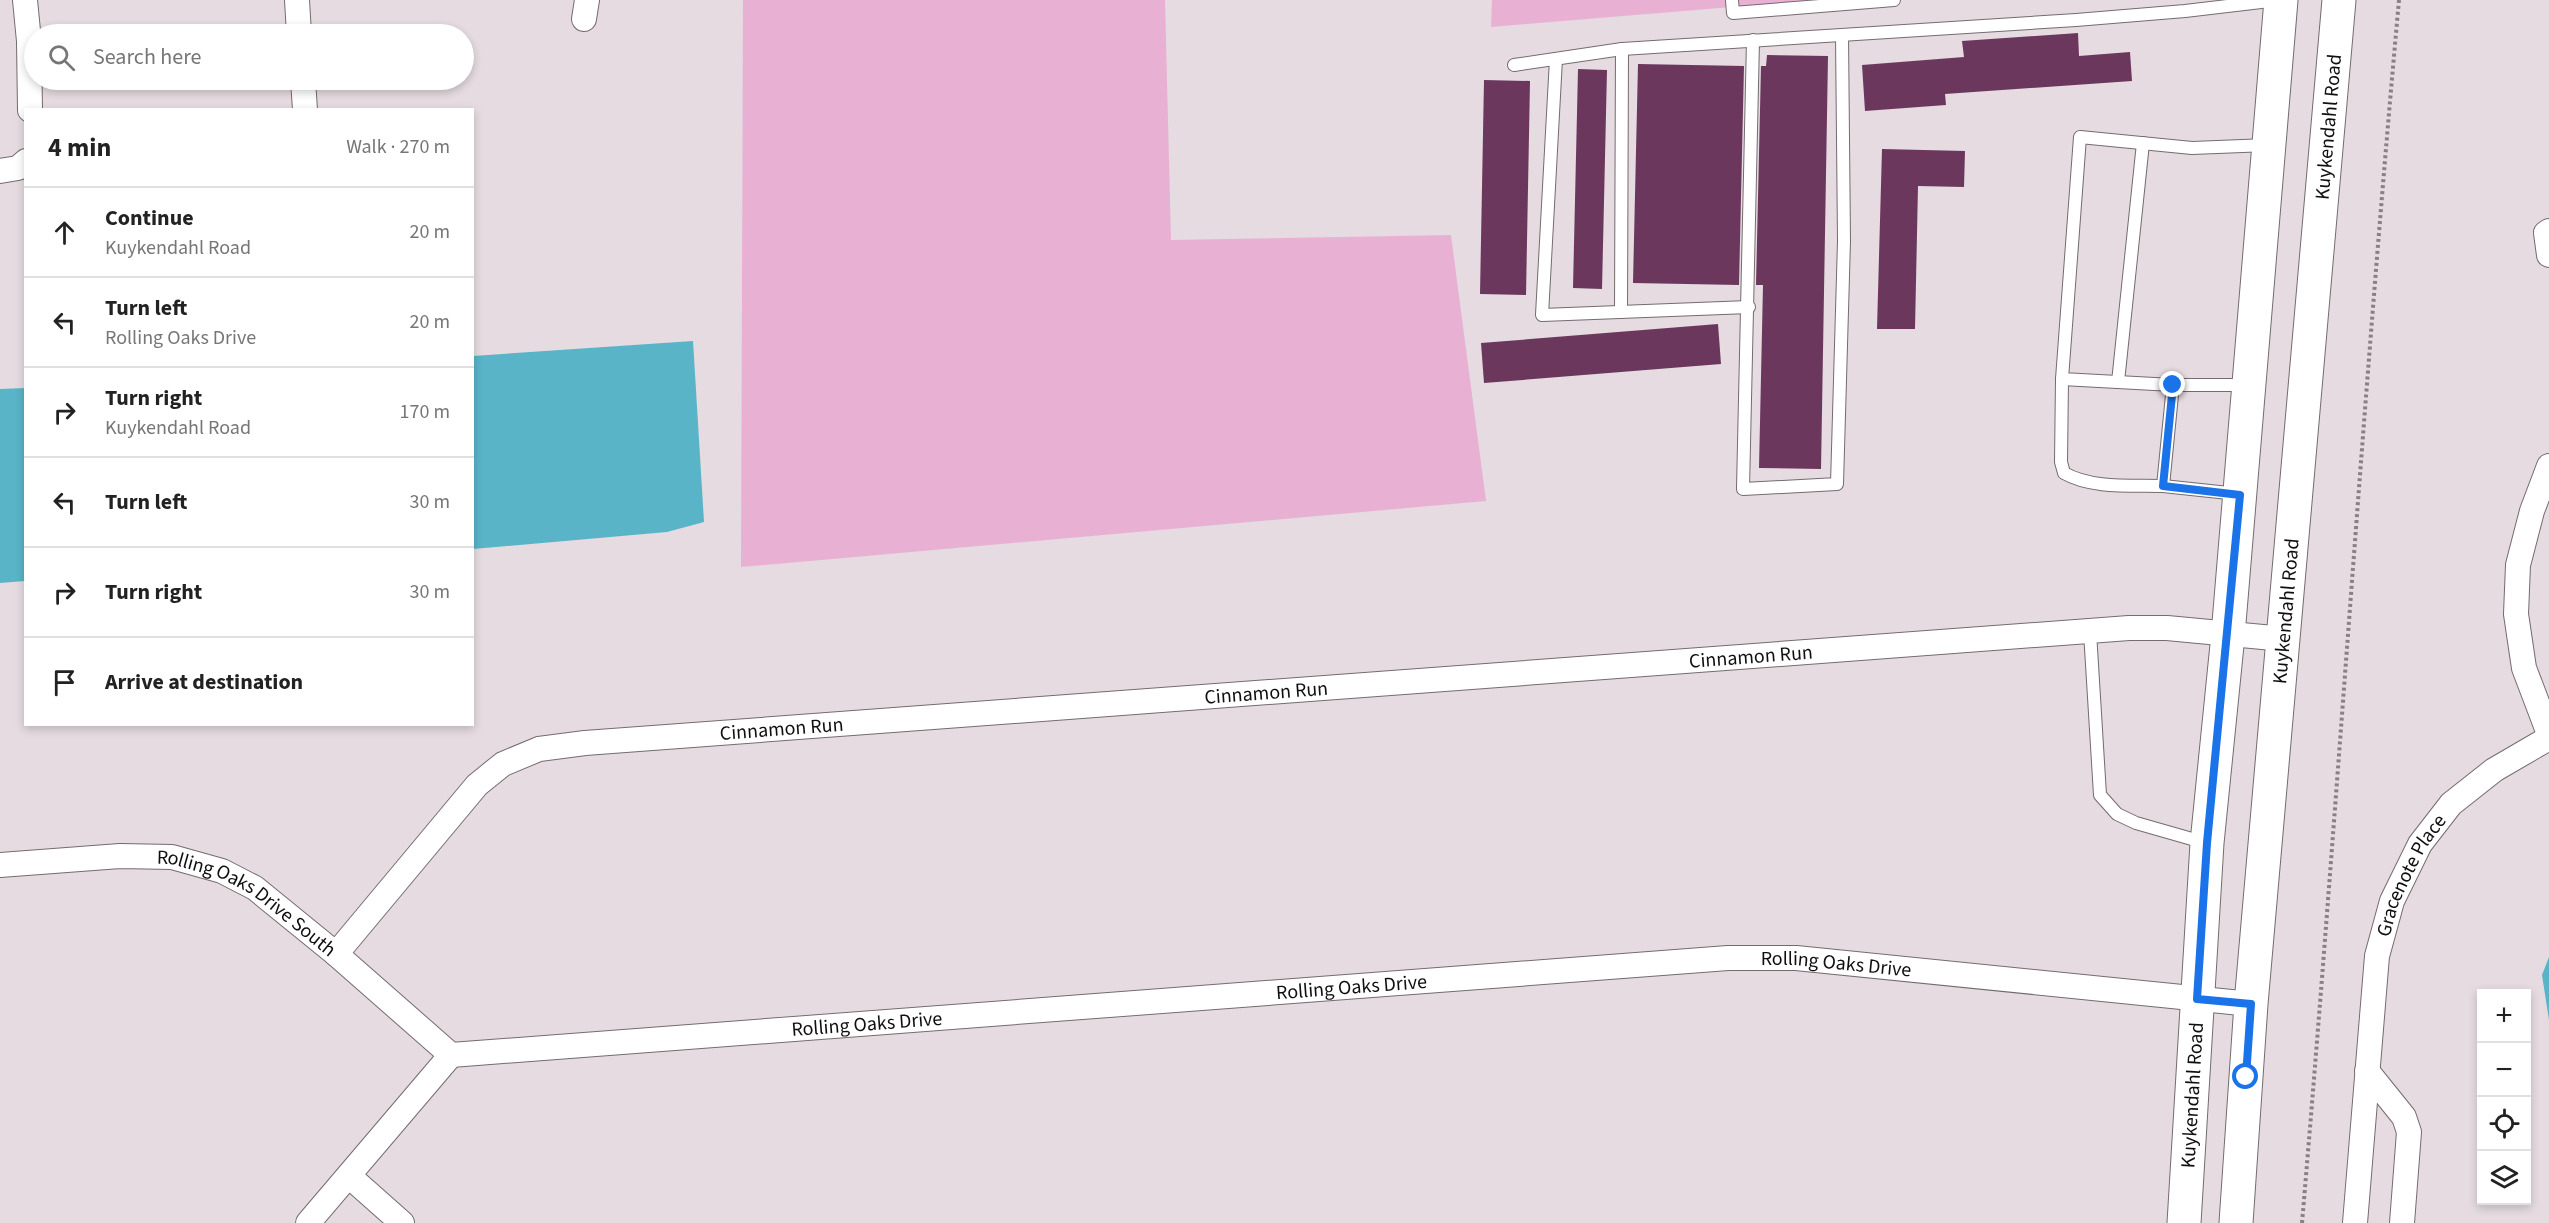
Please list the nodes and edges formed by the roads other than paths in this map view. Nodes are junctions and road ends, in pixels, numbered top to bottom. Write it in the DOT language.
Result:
graph roads {
  1 [pos="25,0"];
  2 [pos="297,0"];
  3 [pos="1732,0"];
  4 [pos="1894,0"];
  5 [pos="2279,0"];
  6 [pos="2339,0"];
  7 [pos="27,24"];
  8 [pos="298,24"];
  9 [pos="1842,35"];
  10 [pos="1752,40"];
  11 [pos="1622,49"];
  12 [pos="1556,59"];
  13 [pos="1514,65"];
  14 [pos="30,90"];
  15 [pos="304,90"];
  16 [pos="30,108"];
  17 [pos="305,108"];
  18 [pos="2143,143"];
  19 [pos="2270,145"];
  20 [pos="24,162"];
  21 [pos="0,171"];
  22 [pos="2549,231"];
  23 [pos="2549,255"];
  24 [pos="1749,307"];
  25 [pos="1621,312"];
  26 [pos="2062,379"];
  27 [pos="2118,382"];
  28 [pos="2173,385"];
  29 [pos="2249,385"];
  30 [pos="2549,466"];
  31 [pos="2163,486"];
  32 [pos="2240,495"];
  33 [pos="2090,632"];
  34 [pos="2228,635"];
  35 [pos="2284,639"];
  36 [pos="2549,736"];
  37 [pos="2207,843"];
  38 [pos="0,865"];
  39 [pos="336,954"];
  40 [pos="2197,999"];
  41 [pos="2251,1004"];
  42 [pos="451,1055"];
  43 [pos="2367,1071"];
  44 [pos="349,1176"];
  45 [pos="308,1223"];
  46 [pos="402,1223"];
  47 [pos="2184,1223"];
  48 [pos="2236,1223"];
  49 [pos="2355,1223"];
  50 [pos="2402,1223"];
  1 -- 7 [label="street"];
  2 -- 8 [label="street"];
  3 -- 4 [label="lane"];
  5 -- 9 [label="lane"];
  5 -- 19 [label="main road, Kuykendahl Road"];
  6 -- 35 [label="main road, Kuykendahl Road"];
  9 -- 10 [label="lane"];
  9 -- 24 [label="lane"];
  10 -- 11 [label="lane"];
  10 -- 24 [label="lane"];
  11 -- 12 [label="lane"];
  11 -- 25 [label="lane"];
  12 -- 13 [label="lane"];
  12 -- 25 [label="lane"];
  14 -- 16 [label="street"];
  15 -- 17 [label="street"];
  18 -- 19 [label="lane"];
  18 -- 26 [label="lane"];
  18 -- 27 [label="lane"];
  19 -- 29 [label="main road, Kuykendahl Road"];
  20 -- 21 [label="street"];
  22 -- 23 [label="street"];
  24 -- 25 [label="lane"];
  26 -- 27 [label="lane"];
  26 -- 31 [label="lane"];
  27 -- 28 [label="lane"];
  28 -- 29 [label="lane"];
  28 -- 31 [label="lane"];
  29 -- 32 [label="main road, Kuykendahl Road"];
  30 -- 36 [label="street"];
  31 -- 32 [label="lane"];
  32 -- 34 [label="main road, Kuykendahl Road"];
  33 -- 34 [label="street, Cinnamon Run"];
  33 -- 37 [label="lane"];
  33 -- 39 [label="street, Cinnamon Run"];
  34 -- 35 [label="street, Cinnamon Run"];
  34 -- 37 [label="main road, Kuykendahl Road"];
  35 -- 41 [label="main road, Kuykendahl Road"];
  36 -- 43 [label="street, Gracenote Place"];
  37 -- 40 [label="main road, Kuykendahl Road"];
  38 -- 39 [label="street, Rolling Oaks Drive South"];
  39 -- 42 [label="street, Rolling Oaks Drive South"];
  40 -- 41 [label="street, Rolling Oaks Drive"];
  40 -- 42 [label="street, Rolling Oaks Drive"];
  40 -- 47 [label="main road, Kuykendahl Road"];
  41 -- 48 [label="main road, Kuykendahl Road"];
  42 -- 44 [label="street"];
  43 -- 49 [label="street, Gracenote Place"];
  43 -- 50 [label="street"];
  44 -- 45 [label="street"];
  44 -- 46 [label="street"];
}
